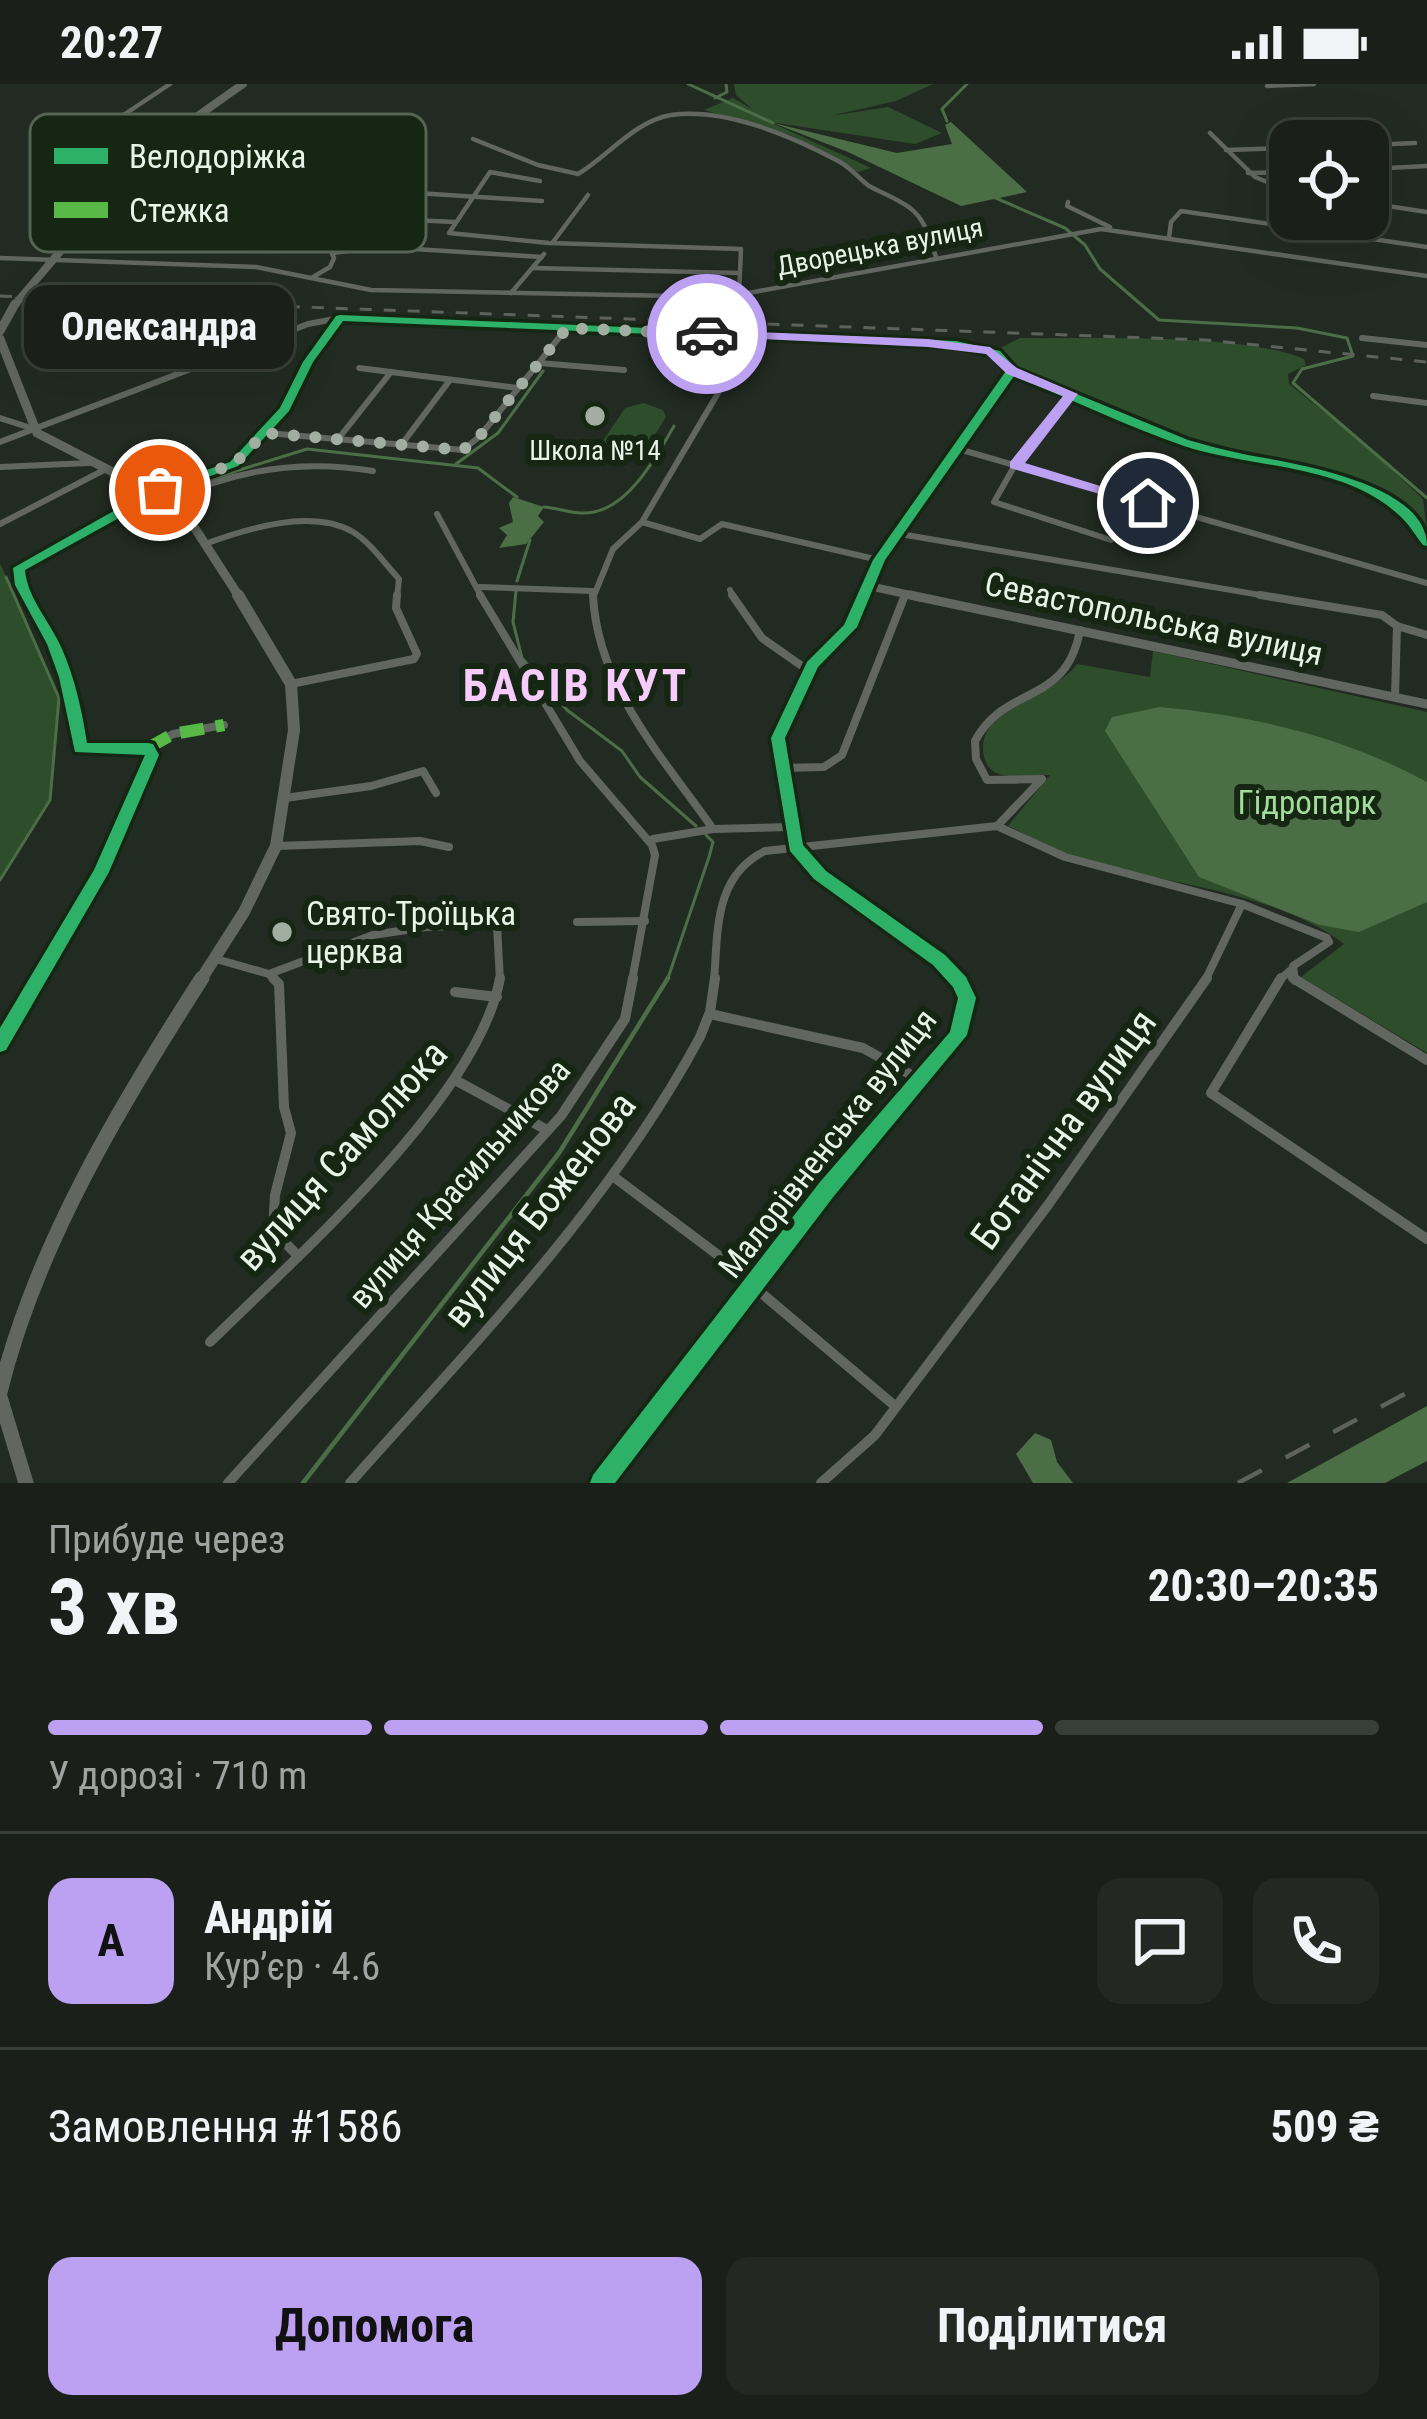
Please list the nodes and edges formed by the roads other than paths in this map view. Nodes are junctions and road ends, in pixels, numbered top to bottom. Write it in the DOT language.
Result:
graph roads {
  1 [pos="170,84"];
  2 [pos="242,84"];
  3 [pos="1314,84"];
  4 [pos="1267,86"];
  5 [pos="125,114"];
  6 [pos="198,114"];
  7 [pos="1210,134"];
  8 [pos="473,139"];
  9 [pos="1415,143"];
  10 [pos="1389,145"];
  11 [pos="1269,149"];
  12 [pos="1224,150"];
  13 [pos="1427,166"];
  14 [pos="1391,169"];
  15 [pos="1269,172"];
  16 [pos="1247,173"];
  17 [pos="540,181"];
  18 [pos="1269,187"];
  19 [pos="426,193"];
  20 [pos="588,195"];
  21 [pos="473,196"];
  22 [pos="542,201"];
  23 [pos="1068,202"];
  24 [pos="1389,206"];
  25 [pos="1427,212"];
  26 [pos="426,221"];
  27 [pos="455,222"];
  28 [pos="1117,230"];
  29 [pos="1169,238"];
  30 [pos="553,242"];
  31 [pos="1427,247"];
  32 [pos="426,250"];
  33 [pos="57,252"];
  34 [pos="340,252"];
  35 [pos="332,253"];
  36 [pos="542,257"];
  37 [pos="936,257"];
  38 [pos="0,258"];
  39 [pos="51,259"];
  40 [pos="533,268"];
  41 [pos="738,273"];
  42 [pos="1427,276"];
  43 [pos="312,278"];
  44 [pos="510,295"];
  45 [pos="739,295"];
  46 [pos="17,299"];
  47 [pos="340,318"];
  48 [pos="567,328"];
  49 [pos="292,330"];
  50 [pos="0,335"];
  51 [pos="1362,338"];
  52 [pos="1427,346"];
  53 [pos="539,363"];
  54 [pos="359,368"];
  55 [pos="624,370"];
  56 [pos="1012,371"];
  57 [pos="391,372"];
  58 [pos="450,380"];
  59 [pos="724,383"];
  60 [pos="518,388"];
  61 [pos="1071,394"];
  62 [pos="1373,396"];
  63 [pos="1427,404"];
  64 [pos="0,418"];
  65 [pos="33,428"];
  66 [pos="265,433"];
  67 [pos="338,439"];
  68 [pos="0,442"];
  69 [pos="401,445"];
  70 [pos="955,448"];
  71 [pos="89,463"];
  72 [pos="1016,465"];
  73 [pos="0,467"];
  74 [pos="104,470"];
  75 [pos="373,471"];
  76 [pos="153,493"];
  77 [pos="168,501"];
  78 [pos="437,514"];
  79 [pos="642,522"];
  80 [pos="0,524"];
  81 [pos="900,534"];
  82 [pos="1111,540"];
  83 [pos="1427,542"];
  84 [pos="205,544"];
  85 [pos="879,560"];
  86 [pos="1427,569"];
  87 [pos="1423,582"];
  88 [pos="869,586"];
  89 [pos="479,587"];
  90 [pos="730,590"];
  91 [pos="593,591"];
  92 [pos="906,593"];
  93 [pos="1397,626"];
  94 [pos="1080,630"];
  95 [pos="1427,635"];
  96 [pos="809,671"];
  97 [pos="291,684"];
  98 [pos="1395,697"];
  99 [pos="1427,704"];
  100 [pos="224,725"];
  101 [pos="148,748"];
  102 [pos="782,768"];
  103 [pos="436,793"];
  104 [pos="285,799"];
  105 [pos="998,826"];
  106 [pos="789,827"];
  107 [pos="713,830"];
  108 [pos="652,839"];
  109 [pos="276,846"];
  110 [pos="449,847"];
  111 [pos="796,847"];
  112 [pos="1242,904"];
  113 [pos="645,921"];
  114 [pos="577,922"];
  115 [pos="214,959"];
  116 [pos="1291,970"];
  117 [pos="269,974"];
  118 [pos="455,992"];
  119 [pos="497,997"];
  120 [pos="710,1014"];
  121 [pos="0,1044"];
  122 [pos="1427,1060"];
  123 [pos="457,1081"];
  124 [pos="922,1081"];
  125 [pos="546,1130"];
  126 [pos="614,1178"];
  127 [pos="1427,1239"];
  128 [pos="297,1255"];
  129 [pos="753,1284"];
  130 [pos="210,1342"];
  131 [pos="0,1395"];
  132 [pos="895,1406"];
  133 [pos="26,1483"];
  134 [pos="228,1483"];
  135 [pos="350,1483"];
  136 [pos="601,1483"];
  137 [pos="820,1483"];
  1 -- 5 [label="street"];
  2 -- 6 [label="main road"];
  3 -- 4 [label="street"];
  7 -- 12 [label="street"];
  8 -- 37 [label="street"];
  9 -- 10 [label="street"];
  11 -- 12 [label="street"];
  12 -- 16 [label="street"];
  13 -- 14 [label="street"];
  15 -- 16 [label="street"];
  16 -- 18 [label="street"];
  17 -- 21 [label="street"];
  19 -- 21 [label="street"];
  20 -- 30 [label="street"];
  21 -- 22 [label="street"];
  21 -- 27 [label="street"];
  23 -- 28 [label="street"];
  24 -- 25 [label="street"];
  26 -- 27 [label="street"];
  27 -- 30 [label="street"];
  28 -- 29 [label="street, Дворецька вулиця"];
  28 -- 37 [label="street, Дворецька вулиця"];
  29 -- 31 [label="street"];
  29 -- 42 [label="street, Дворецька вулиця"];
  30 -- 36 [label="street"];
  30 -- 41 [label="street"];
  32 -- 36 [label="street"];
  33 -- 39 [label="main road"];
  34 -- 35 [label="street"];
  35 -- 43 [label="street"];
  36 -- 40 [label="street"];
  37 -- 45 [label="street, Дворецька вулиця"];
  38 -- 39 [label="street, Дворецька вулиця"];
  39 -- 43 [label="street, Дворецька вулиця"];
  39 -- 46 [label="main road"];
  40 -- 41 [label="street"];
  40 -- 44 [label="street"];
  41 -- 45 [label="street"];
  43 -- 44 [label="street, Дворецька вулиця"];
  44 -- 45 [label="street, Дворецька вулиця"];
  46 -- 49 [label="street"];
  46 -- 50 [label="main road"];
  47 -- 48 [label="street"];
  47 -- 49 [label="street"];
  47 -- 66 [label="street"];
  48 -- 53 [label="street"];
  48 -- 56 [label="street"];
  49 -- 65 [label="street"];
  50 -- 65 [label="main road"];
  51 -- 52 [label="street"];
  53 -- 55 [label="street"];
  53 -- 60 [label="street"];
  54 -- 57 [label="street"];
  56 -- 61 [label="street"];
  56 -- 70 [label="street, Малорівненська вулиця"];
  57 -- 58 [label="street"];
  57 -- 67 [label="street"];
  58 -- 60 [label="street"];
  58 -- 69 [label="street"];
  59 -- 79 [label="street"];
  60 -- 69 [label="street"];
  61 -- 72 [label="street"];
  61 -- 83 [label="street"];
  62 -- 63 [label="street"];
  64 -- 65 [label="street"];
  65 -- 68 [label="street"];
  65 -- 71 [label="main road"];
  66 -- 67 [label="street"];
  66 -- 76 [label="street"];
  67 -- 69 [label="street"];
  70 -- 72 [label="street"];
  70 -- 81 [label="street, Малорівненська вулиця"];
  71 -- 73 [label="street"];
  71 -- 74 [label="main road"];
  72 -- 82 [label="street"];
  72 -- 87 [label="street"];
  74 -- 76 [label="main road"];
  74 -- 80 [label="street"];
  75 -- 77 [label="street"];
  76 -- 77 [label="main road"];
  76 -- 101 [label="street"];
  77 -- 84 [label="main road"];
  78 -- 89 [label="street"];
  79 -- 85 [label="street"];
  79 -- 91 [label="street"];
  81 -- 85 [label="street, Малорівненська вулиця"];
  81 -- 93 [label="street"];
  84 -- 97 [label="main road"];
  84 -- 97 [label="street"];
  85 -- 88 [label="street, Малорівненська вулиця"];
  86 -- 87 [label="street"];
  88 -- 92 [label="street, Севастопольська вулиця"];
  88 -- 96 [label="street, Малорівненська вулиця"];
  89 -- 91 [label="street"];
  89 -- 108 [label="street"];
  90 -- 96 [label="street"];
  91 -- 107 [label="street"];
  92 -- 94 [label="street, Севастопольська вулиця"];
  92 -- 102 [label="street"];
  93 -- 95 [label="street"];
  93 -- 98 [label="street"];
  94 -- 98 [label="street, Севастопольська вулиця"];
  94 -- 105 [label="street"];
  96 -- 102 [label="street, Малорівненська вулиця"];
  97 -- 104 [label="main road"];
  98 -- 99 [label="street, Севастопольська вулиця"];
  100 -- 101 [label="street"];
  101 -- 121 [label="street"];
  102 -- 106 [label="street, Малорівненська вулиця"];
  103 -- 104 [label="street"];
  104 -- 109 [label="main road"];
  105 -- 111 [label="street"];
  105 -- 112 [label="street"];
  106 -- 107 [label="street"];
  106 -- 111 [label="street, Малорівненська вулиця"];
  107 -- 108 [label="street"];
  108 -- 113 [label="street, вулиця Красильникова"];
  109 -- 110 [label="street"];
  109 -- 115 [label="main road"];
  111 -- 120 [label="street, вулиця Боженова"];
  111 -- 124 [label="street, Малорівненська вулиця"];
  112 -- 116 [label="street"];
  112 -- 132 [label="street, Ботанічна вулиця"];
  113 -- 114 [label="street"];
  113 -- 125 [label="street, вулиця Красильникова"];
  115 -- 117 [label="street"];
  115 -- 131 [label="main road"];
  116 -- 122 [label="street"];
  116 -- 127 [label="street"];
  117 -- 119 [label="street, вулиця Самолюка"];
  117 -- 128 [label="street"];
  118 -- 119 [label="street"];
  119 -- 123 [label="street, вулиця Самолюка"];
  120 -- 124 [label="street"];
  120 -- 126 [label="street, вулиця Боженова"];
  123 -- 125 [label="street"];
  123 -- 128 [label="street, вулиця Самолюка"];
  124 -- 129 [label="street, Малорівненська вулиця"];
  125 -- 134 [label="street, вулиця Красильникова"];
  126 -- 129 [label="street"];
  126 -- 135 [label="street, вулиця Боженова"];
  128 -- 130 [label="street, вулиця Самолюка"];
  129 -- 132 [label="street"];
  129 -- 136 [label="street, Малорівненська вулиця"];
  131 -- 133 [label="main road"];
  132 -- 137 [label="street, Ботанічна вулиця"];
}
